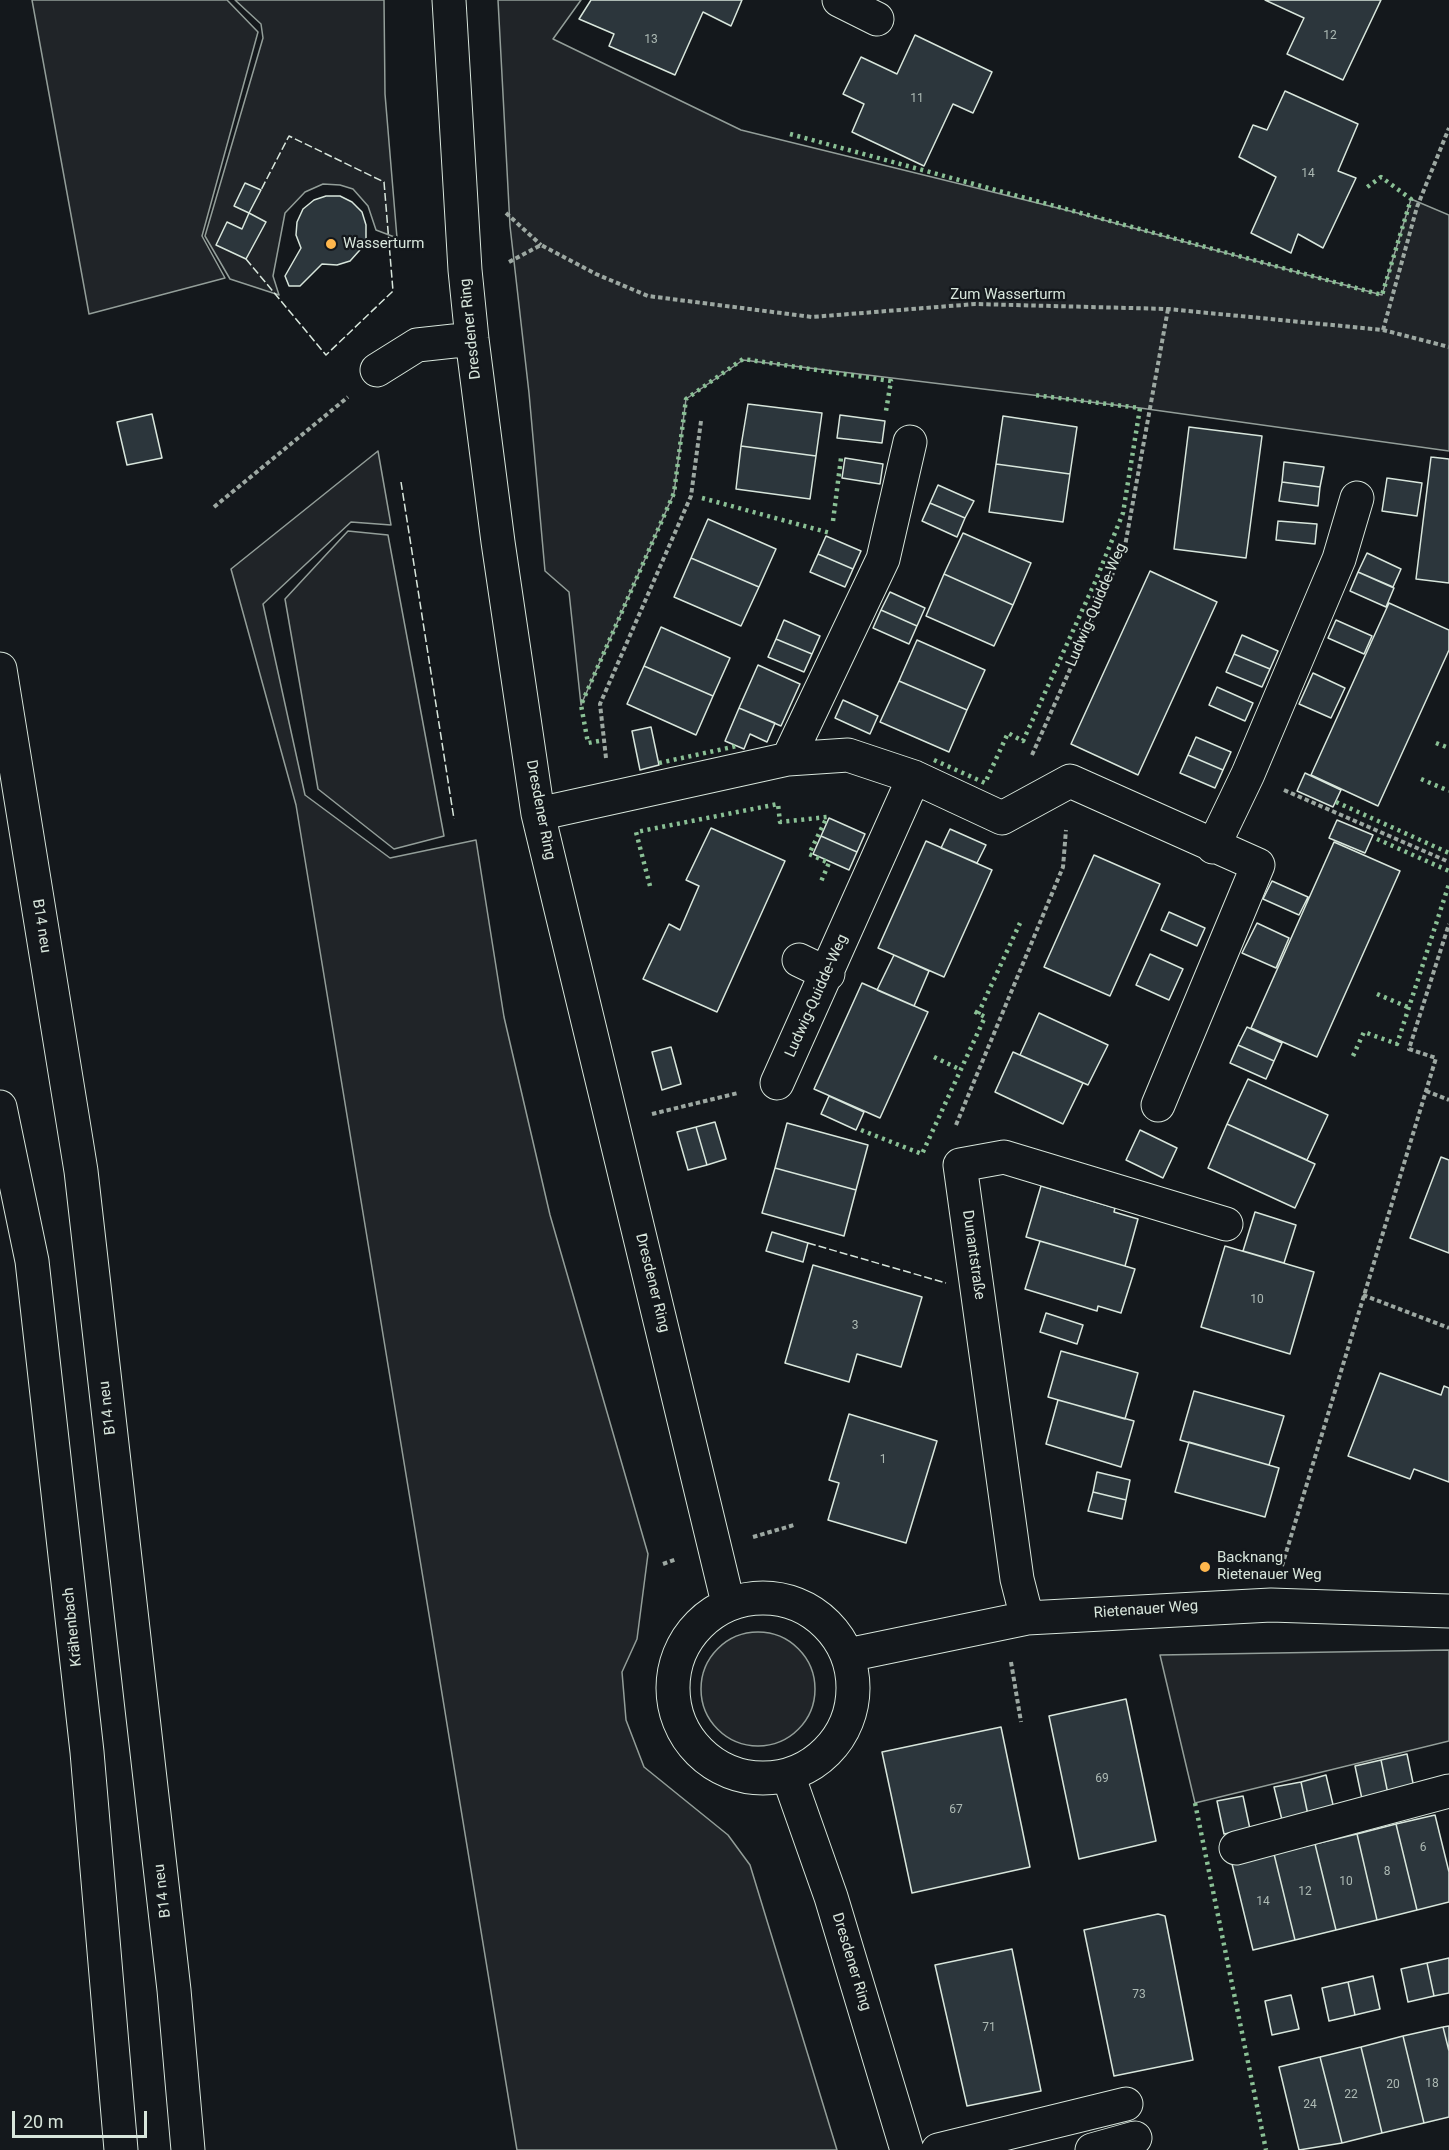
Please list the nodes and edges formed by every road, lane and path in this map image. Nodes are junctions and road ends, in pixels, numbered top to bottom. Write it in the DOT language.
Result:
graph roads {
  1 [pos="449,0"];
  2 [pos="839,0"];
  3 [pos="877,19"];
  4 [pos="1449,128"];
  5 [pos="506,213"];
  6 [pos="541,245"];
  7 [pos="509,262"];
  8 [pos="1168,309"];
  9 [pos="1383,330"];
  10 [pos="472,339"];
  11 [pos="1449,347"];
  12 [pos="377,370"];
  13 [pos="701,421"];
  14 [pos="910,442"];
  15 [pos="1357,498"];
  16 [pos="214,507"];
  17 [pos="0,669"];
  18 [pos="788,759"];
  19 [pos="1248,774"];
  20 [pos="914,777"];
  21 [pos="1070,781"];
  22 [pos="610,798"];
  23 [pos="538,814"];
  24 [pos="1002,818"];
  25 [pos="1213,847"];
  26 [pos="1449,862"];
  27 [pos="1449,924"];
  28 [pos="799,960"];
  29 [pos="828,974"];
  30 [pos="777,1083"];
  31 [pos="1426,1091"];
  32 [pos="1449,1100"];
  33 [pos="1158,1105"];
  34 [pos="0,1107"];
  35 [pos="652,1114"];
  36 [pos="960,1165"];
  37 [pos="1226,1224"];
  38 [pos="1363,1295"];
  39 [pos="1449,1328"];
  40 [pos="728,1603"];
  41 [pos="1271,1605"];
  42 [pos="1449,1611"];
  43 [pos="1016,1620"];
  44 [pos="848,1655"];
  45 [pos="1021,1722"];
  46 [pos="788,1775"];
  47 [pos="1449,1791"];
  48 [pos="1236,1848"];
  49 [pos="1126,2104"];
  50 [pos="1135,2138"];
  51 [pos="121,2150"];
  52 [pos="188,2150"];
  53 [pos="907,2150"];
  54 [pos="938,2150"];
  55 [pos="1092,2150"];
  1 -- 10 [label="street, Dresdener Ring"];
  2 -- 3 [label="street"];
  4 -- 9 [label="path"];
  5 -- 6 [label="path, Zum Wasserturm"];
  6 -- 7 [label="path"];
  6 -- 8 [label="path, Zum Wasserturm"];
  8 -- 9 [label="path, Zum Wasserturm"];
  8 -- 24 [label="path, Ludwig-Quidde-Weg"];
  9 -- 11 [label="path, Zum Wasserturm"];
  10 -- 12 [label="street"];
  10 -- 23 [label="street, Dresdener Ring"];
  12 -- 16 [label="path"];
  13 -- 22 [label="path"];
  14 -- 18 [label="street"];
  15 -- 19 [label="street"];
  17 -- 52 [label="street, B14 neu"];
  18 -- 20 [label="street"];
  18 -- 22 [label="street"];
  19 -- 25 [label="street"];
  19 -- 26 [label="path"];
  20 -- 24 [label="street"];
  20 -- 29 [label="street, Ludwig-Quidde-Weg"];
  21 -- 24 [label="street"];
  21 -- 25 [label="street"];
  21 -- 36 [label="path"];
  22 -- 23 [label="street"];
  23 -- 40 [label="street, Dresdener Ring"];
  25 -- 33 [label="street"];
  27 -- 31 [label="path"];
  28 -- 29 [label="street"];
  29 -- 30 [label="street, Ludwig-Quidde-Weg"];
  30 -- 35 [label="path"];
  31 -- 32 [label="path"];
  31 -- 38 [label="path"];
  34 -- 51 [label="street, Krähenbach"];
  36 -- 37 [label="street"];
  36 -- 43 [label="street, Dunantstraße"];
  38 -- 39 [label="path"];
  38 -- 41 [label="path"];
  40 -- 44 [label="street"];
  40 -- 46 [label="street"];
  41 -- 42 [label="street, Rietenauer Weg"];
  41 -- 43 [label="street, Rietenauer Weg"];
  43 -- 44 [label="street, Rietenauer Weg"];
  43 -- 45 [label="path"];
  44 -- 46 [label="street"];
  46 -- 53 [label="street, Dresdener Ring"];
  47 -- 48 [label="street"];
  49 -- 54 [label="street"];
  50 -- 55 [label="street"];
}
